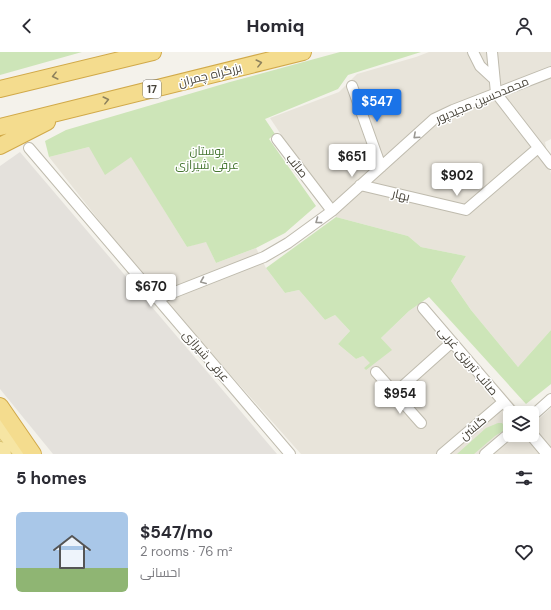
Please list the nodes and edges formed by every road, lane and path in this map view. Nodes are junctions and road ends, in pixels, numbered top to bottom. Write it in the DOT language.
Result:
graph roads {
  1 [pos="120,52"];
  2 [pos="154,52"];
  3 [pos="304,52"];
  4 [pos="473,52"];
  5 [pos="492,52"];
  6 [pos="93,66"];
  7 [pos="551,72"];
  8 [pos="493,78"];
  9 [pos="352,86"];
  10 [pos="0,89"];
  11 [pos="496,93"];
  12 [pos="77,107"];
  13 [pos="0,127"];
  14 [pos="277,139"];
  15 [pos="0,146"];
  16 [pos="29,148"];
  17 [pos="538,148"];
  18 [pos="551,164"];
  19 [pos="381,167"];
  20 [pos="360,185"];
  21 [pos="332,211"];
  22 [pos="157,299"];
  23 [pos="424,308"];
  24 [pos="452,342"];
  25 [pos="376,372"];
  26 [pos="395,393"];
  27 [pos="551,399"];
  28 [pos="504,402"];
  29 [pos="0,406"];
  30 [pos="507,406"];
  31 [pos="539,410"];
  32 [pos="421,423"];
  33 [pos="3,429"];
  34 [pos="503,438"];
  35 [pos="537,442"];
  36 [pos="0,450"];
  37 [pos="3,454"];
  38 [pos="24,454"];
  39 [pos="33,454"];
  40 [pos="290,454"];
  41 [pos="442,454"];
  42 [pos="485,454"];
  43 [pos="548,454"];
  1 -- 6 [label="highway"];
  2 -- 6 [label="highway"];
  12 -- 3 [label="highway, بزرگراه چمران / 17, one-way"];
  4 -- 8 [label="street"];
  5 -- 8 [label="street"];
  6 -- 10 [label="highway, one-way"];
  7 -- 11 [label="street, محمدحسین مجیدپور"];
  8 -- 11 [label="street"];
  9 -- 19 [label="street"];
  11 -- 17 [label="street"];
  11 -- 19 [label="street, محمدحسین مجیدپور, one-way"];
  12 -- 13 [label="highway, بزرگراه چمران / 17"];
  12 -- 15 [label="highway"];
  14 -- 21 [label="street, صائب"];
  16 -- 22 [label="street, عرفی شیرازی"];
  17 -- 18 [label="street"];
  17 -- 20 [label="street, بهار"];
  19 -- 20 [label="street, محمدحسین مجیدپور"];
  20 -- 21 [label="street, محمدحسین مجیدپور"];
  21 -- 22 [label="street, محمدحسین مجیدپور, one-way"];
  22 -- 40 [label="street, عرفی شیرازی"];
  23 -- 24 [label="street, صائب تبریزی غربی"];
  24 -- 26 [label="street"];
  24 -- 28 [label="street, صائب تبریزی غربی"];
  25 -- 26 [label="street"];
  26 -- 32 [label="street"];
  27 -- 31 [label="street"];
  28 -- 30 [label="street, صائب تبریزی غربی"];
  28 -- 41 [label="street, گلشن"];
  29 -- 39 [label="highway"];
  33 -- 38 [label="main road"];
  34 -- 42 [label="street"];
  35 -- 43 [label="street"];
  36 -- 37 [label="main road"];
}
